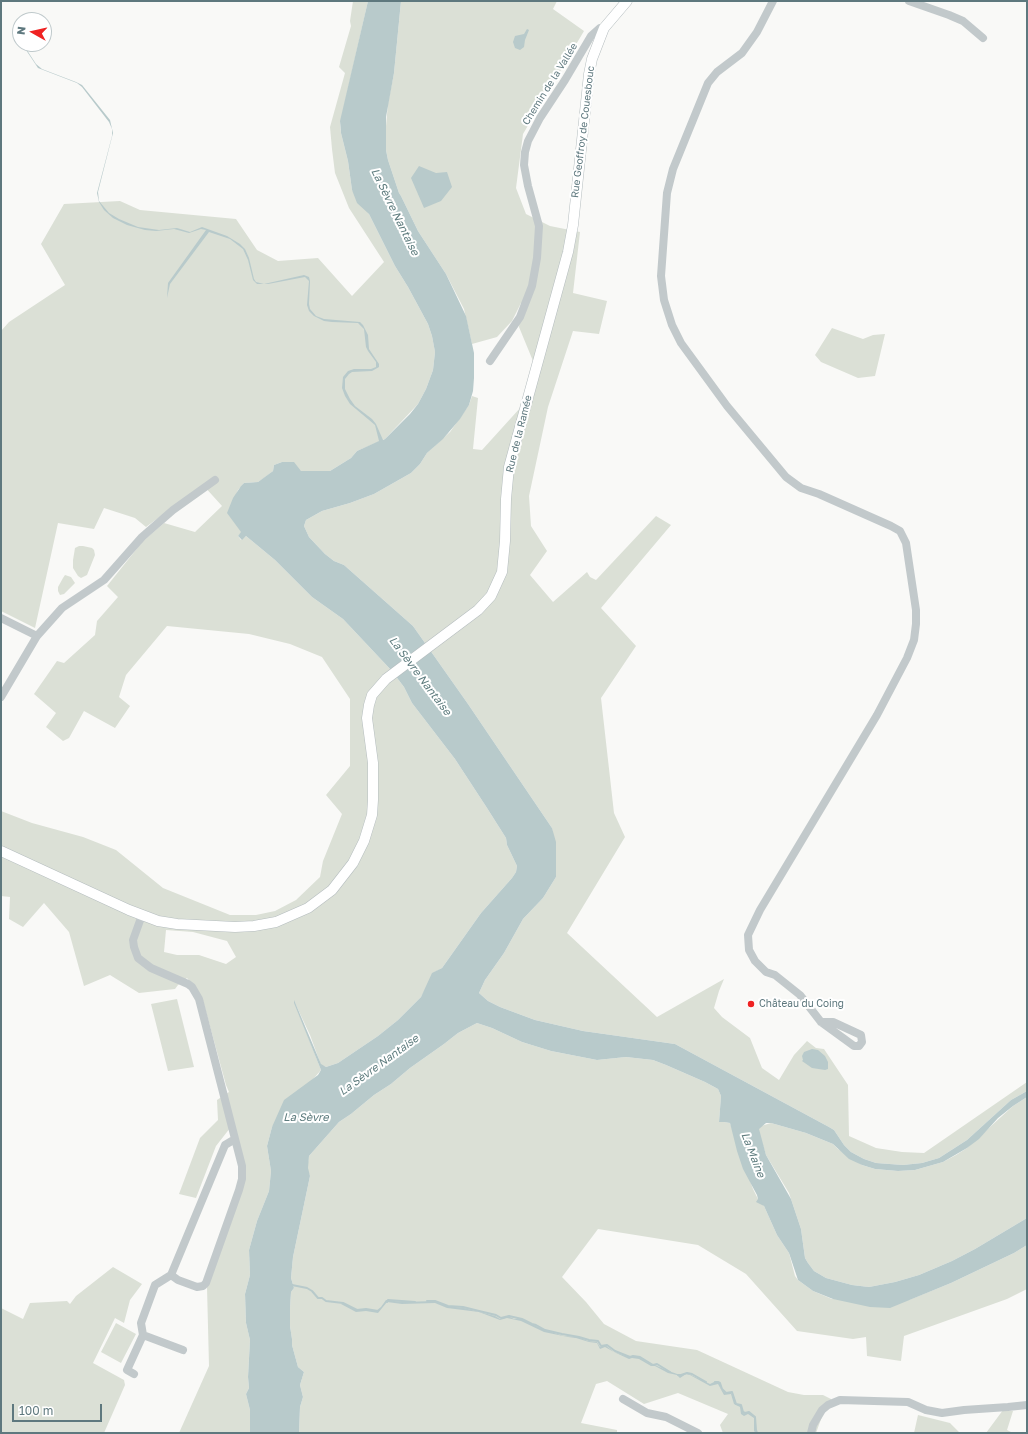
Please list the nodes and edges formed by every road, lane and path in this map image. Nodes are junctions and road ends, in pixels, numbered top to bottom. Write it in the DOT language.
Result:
graph roads {
  1 [pos="626,1"];
  2 [pos="774,1"];
  3 [pos="909,1"];
  4 [pos="604,28"];
  5 [pos="983,38"];
  6 [pos="573,225"];
  7 [pos="490,361"];
  8 [pos="215,480"];
  9 [pos="1,618"];
  10 [pos="37,636"];
  11 [pos="2,694"];
  12 [pos="1,851"];
  13 [pos="142,915"];
  14 [pos="821,1022"];
  15 [pos="235,1139"];
  16 [pos="171,1275"];
  17 [pos="143,1335"];
  18 [pos="183,1350"];
  19 [pos="134,1374"];
  20 [pos="623,1398"];
  21 [pos="1027,1405"];
  22 [pos="698,1433"];
  23 [pos="811,1433"];
  1 -- 4 [label="main road, Rue Geoffroy de Couesbouc"];
  2 -- 14 [label="street"];
  3 -- 5 [label="street"];
  4 -- 6 [label="main road, Rue Geoffroy de Couesbouc"];
  4 -- 7 [label="street, Chemin de la Vallée"];
  6 -- 13 [label="main road, Rue de la Ramée"];
  8 -- 10 [label="street"];
  9 -- 10 [label="street"];
  10 -- 11 [label="street"];
  12 -- 13 [label="main road, Rue de la Ramée"];
  13 -- 15 [label="street"];
  14 -- 14 [label="street"];
  15 -- 16 [label="street"];
  15 -- 16 [label="street"];
  16 -- 17 [label="street"];
  17 -- 18 [label="street"];
  17 -- 19 [label="street"];
  20 -- 22 [label="street"];
  21 -- 23 [label="street"];
}
